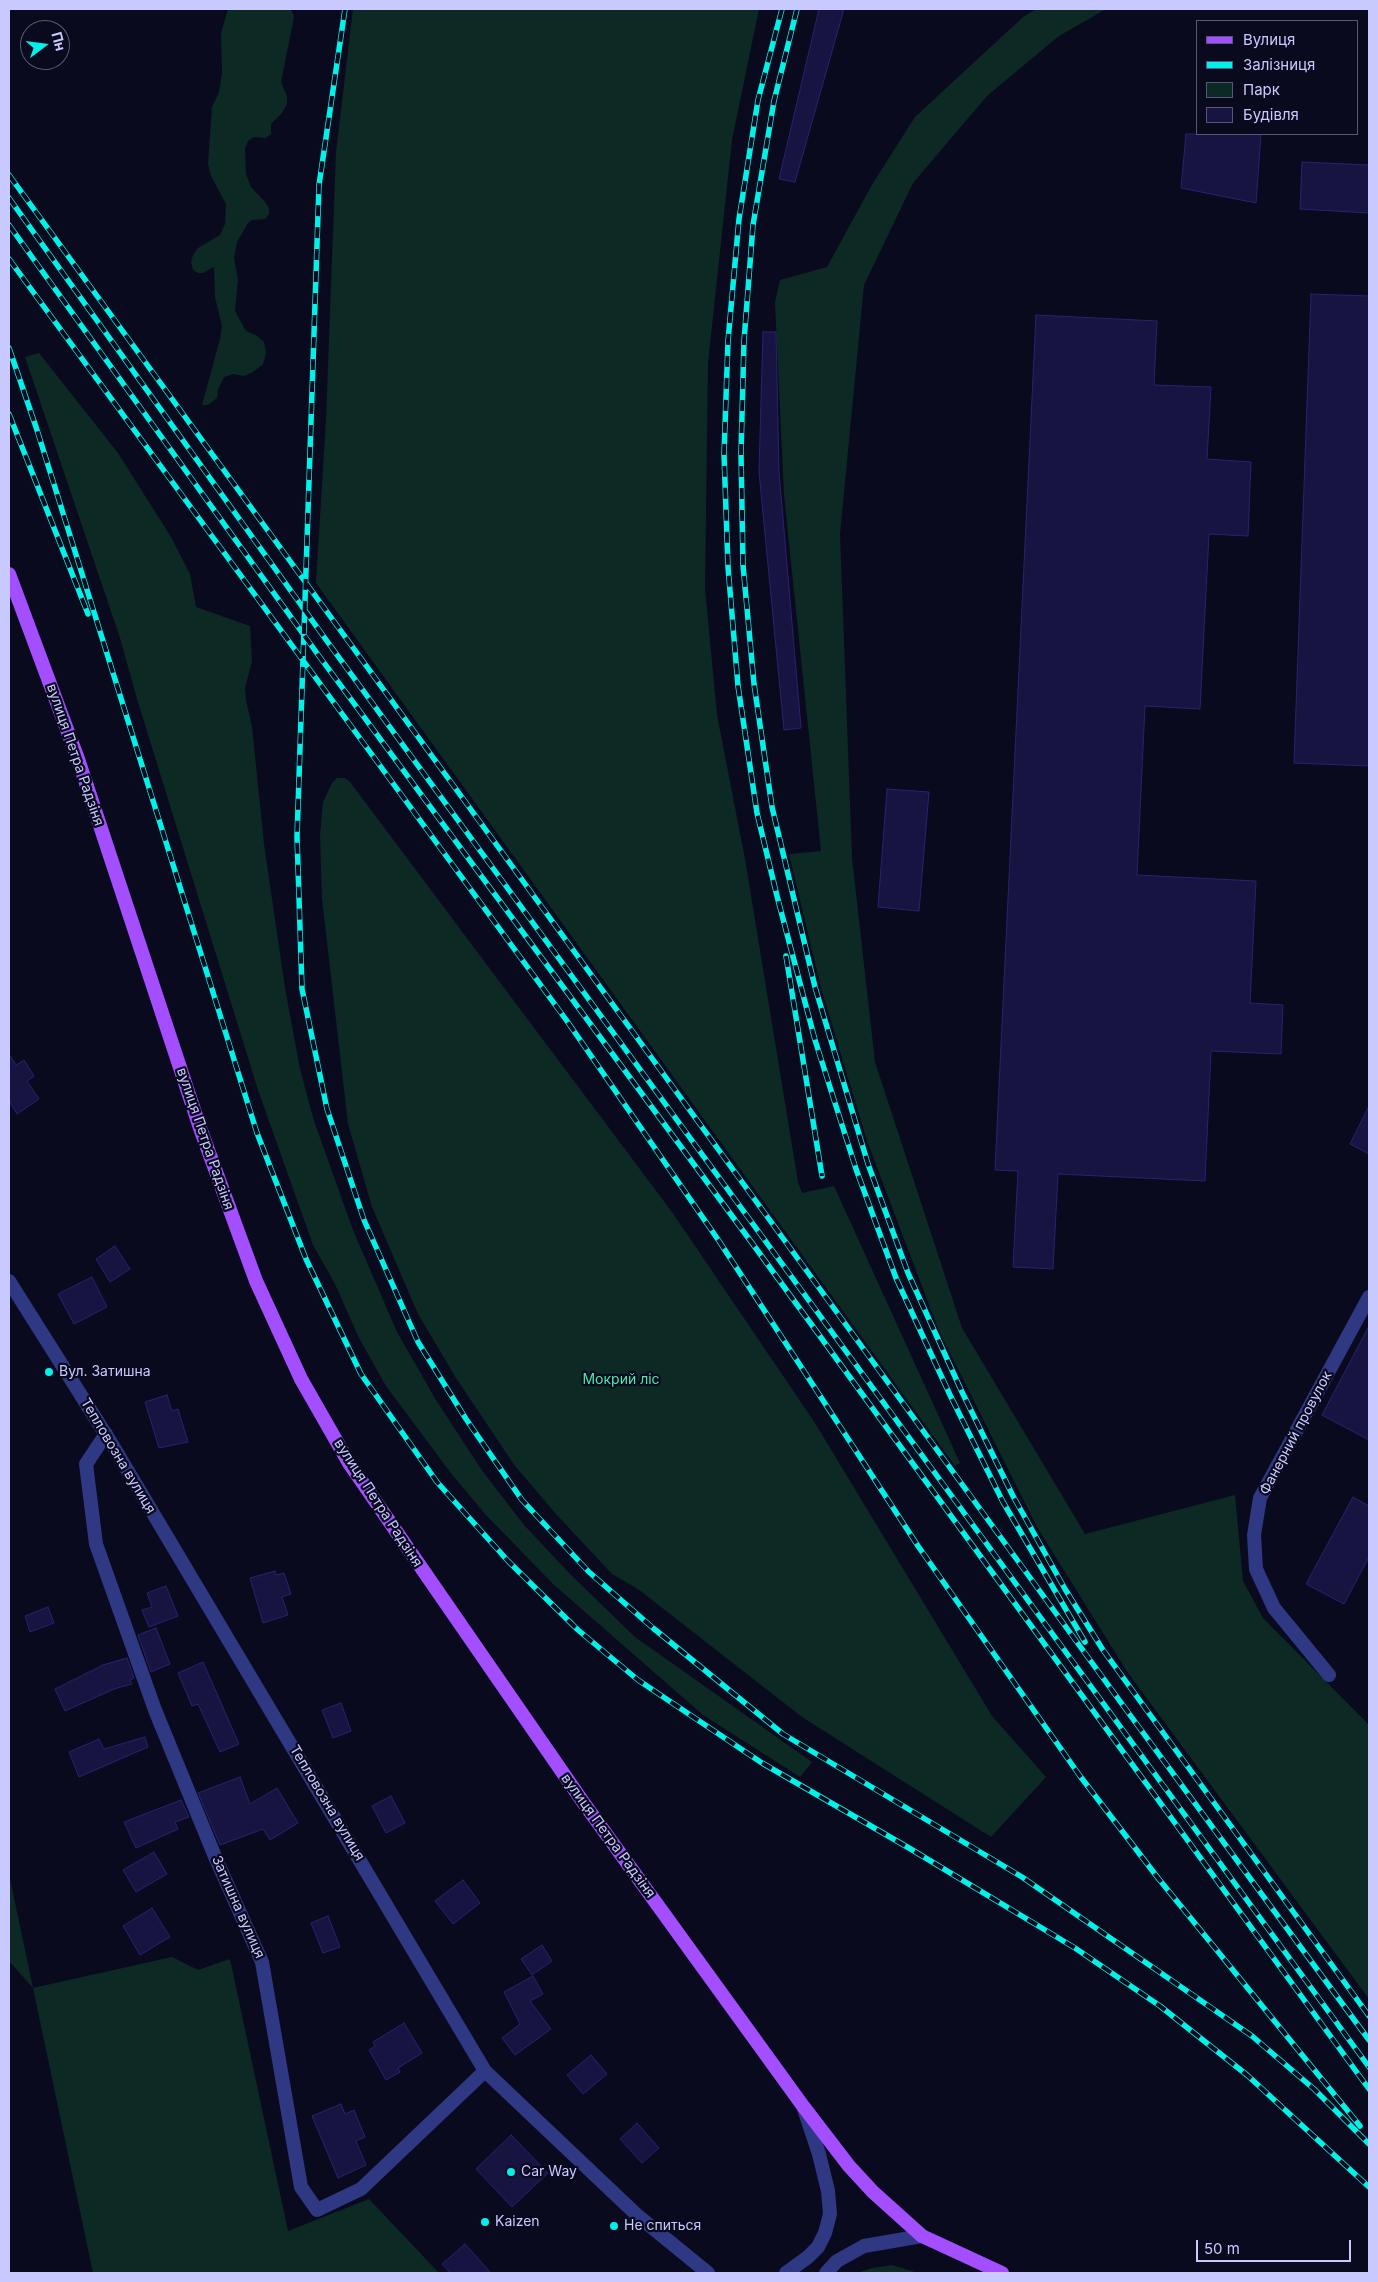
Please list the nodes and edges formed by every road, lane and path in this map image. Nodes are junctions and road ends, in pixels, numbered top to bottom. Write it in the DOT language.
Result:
graph roads {
  1 [pos="9,574"];
  2 [pos="9,1281"];
  3 [pos="1369,1297"];
  4 [pos="106,1434"];
  5 [pos="1329,1675"];
  6 [pos="485,2072"];
  7 [pos="803,2106"];
  8 [pos="922,2236"];
  9 [pos="708,2273"];
  10 [pos="786,2273"];
  11 [pos="826,2273"];
  12 [pos="1002,2273"];
  1 -- 7 [label="main road, вулиця Петра Радзіня"];
  2 -- 4 [label="street, Тепловозна вулиця"];
  3 -- 5 [label="street, Фанерний провулок"];
  4 -- 6 [label="street, Тепловозна вулиця"];
  4 -- 6 [label="street, Затишна вулиця"];
  6 -- 9 [label="street, Тепловозна вулиця"];
  7 -- 8 [label="main road, вулиця Петра Радзіня"];
  7 -- 10 [label="street"];
  8 -- 11 [label="street"];
  8 -- 12 [label="main road, вулиця Петра Радзіня"];
}
